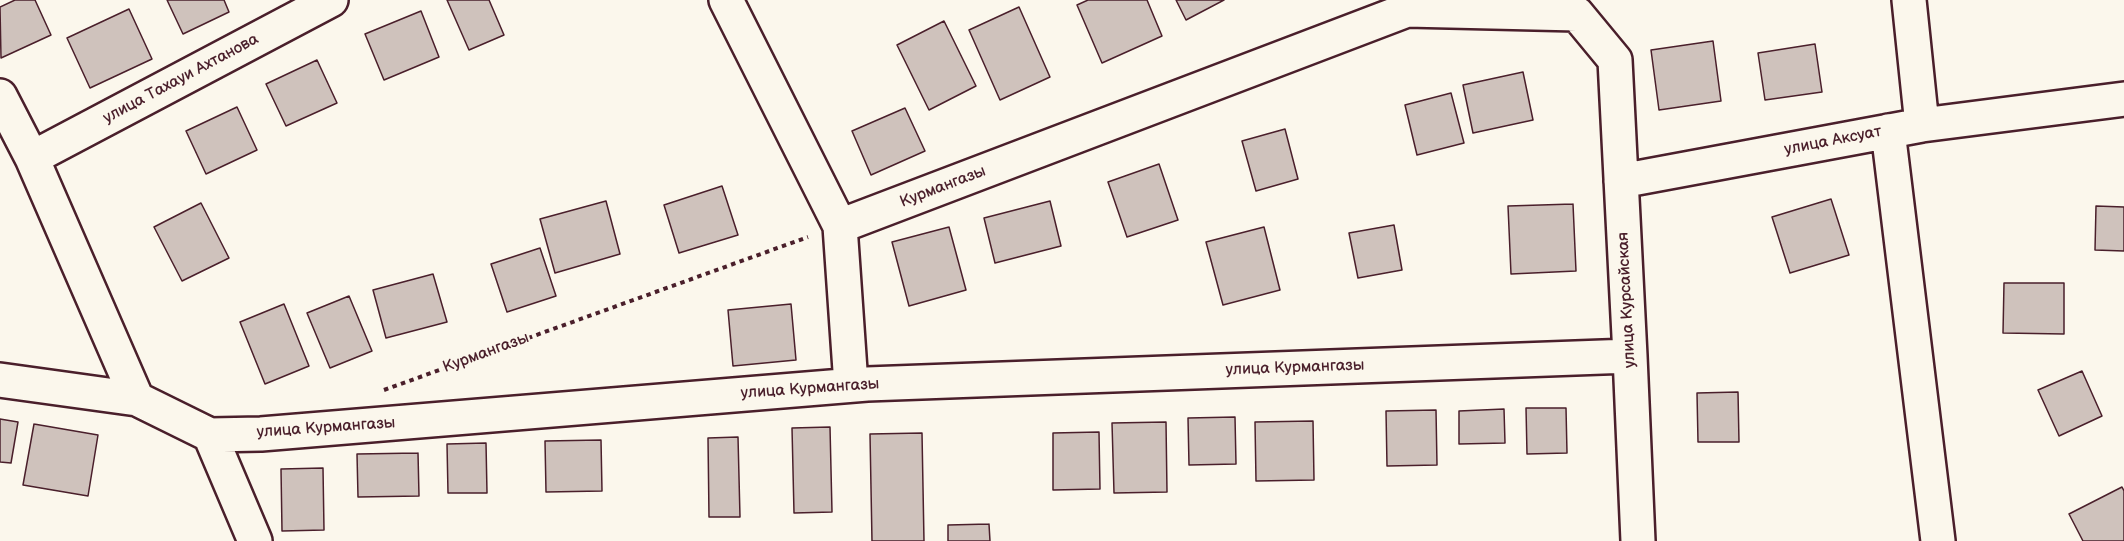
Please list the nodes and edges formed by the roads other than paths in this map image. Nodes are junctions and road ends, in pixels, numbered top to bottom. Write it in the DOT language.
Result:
graph roads {
  1 [pos="331,0"];
  2 [pos="726,0"];
  3 [pos="1909,0"];
  4 [pos="1615,60"];
  5 [pos="0,96"];
  6 [pos="2124,99"];
  7 [pos="1922,125"];
  8 [pos="1888,131"];
  9 [pos="32,158"];
  10 [pos="1621,181"];
  11 [pos="840,226"];
  12 [pos="1630,356"];
  13 [pos="0,380"];
  14 [pos="851,386"];
  15 [pos="137,399"];
  16 [pos="210,435"];
  17 [pos="255,541"];
  18 [pos="1638,541"];
  19 [pos="1938,541"];
  1 -- 9 [label="street, улица Тахауи Ахтанова"];
  2 -- 11 [label="street"];
  3 -- 7 [label="street"];
  4 -- 10 [label="street, улица Курсайская"];
  4 -- 11 [label="street, Курмангазы"];
  5 -- 9 [label="street"];
  6 -- 7 [label="street, улица Аксуат"];
  7 -- 8 [label="street, улица Аксуат"];
  8 -- 10 [label="street, улица Аксуат"];
  8 -- 19 [label="street"];
  9 -- 15 [label="street"];
  10 -- 12 [label="street, улица Курсайская"];
  11 -- 14 [label="street"];
  12 -- 14 [label="street, улица Курмангазы"];
  12 -- 18 [label="street, улица Курсайская"];
  13 -- 15 [label="street, улица Курмангазы"];
  14 -- 16 [label="street, улица Курмангазы"];
  15 -- 16 [label="street, улица Курмангазы"];
  16 -- 17 [label="street"];
}
